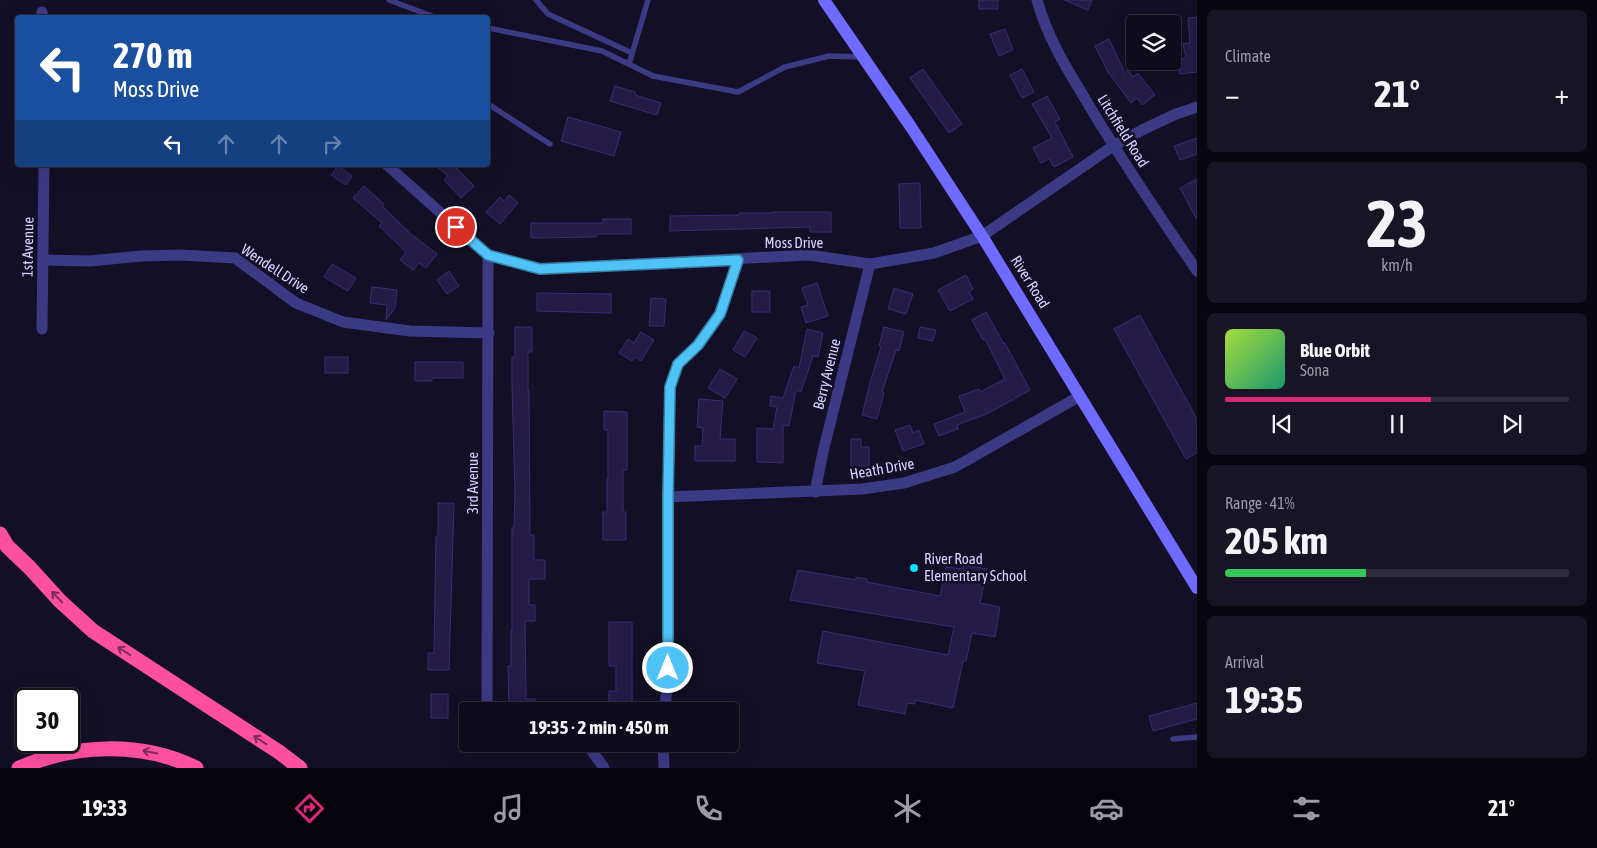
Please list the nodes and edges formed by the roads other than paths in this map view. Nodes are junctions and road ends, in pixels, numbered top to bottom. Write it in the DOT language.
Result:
graph roads {
  1 [pos="389,0"];
  2 [pos="536,0"];
  3 [pos="648,0"];
  4 [pos="824,0"];
  5 [pos="1037,0"];
  6 [pos="428,15"];
  7 [pos="490,28"];
  8 [pos="632,53"];
  9 [pos="862,57"];
  10 [pos="629,64"];
  11 [pos="490,105"];
  12 [pos="1197,107"];
  13 [pos="550,144"];
  14 [pos="1113,146"];
  15 [pos="44,167"];
  16 [pos="389,167"];
  17 [pos="982,236"];
  18 [pos="488,255"];
  19 [pos="42,260"];
  20 [pos="738,260"];
  21 [pos="870,264"];
  22 [pos="1197,271"];
  23 [pos="42,329"];
  24 [pos="488,333"];
  25 [pos="1080,396"];
  26 [pos="815,492"];
  27 [pos="668,497"];
  28 [pos="0,534"];
  29 [pos="1197,588"];
  30 [pos="487,702"];
  31 [pos="666,702"];
  32 [pos="1197,737"];
  33 [pos="1173,739"];
  34 [pos="593,752"];
  35 [pos="664,752"];
  36 [pos="19,768"];
  37 [pos="196,768"];
  38 [pos="300,768"];
  39 [pos="604,768"];
  40 [pos="664,768"];
  1 -- 6 [label="lane"];
  2 -- 8 [label="lane"];
  3 -- 8 [label="lane"];
  4 -- 9 [label="main road, River Road"];
  5 -- 14 [label="street, Litchfield Road"];
  7 -- 10 [label="lane"];
  8 -- 10 [label="lane"];
  9 -- 10 [label="lane"];
  9 -- 17 [label="main road, River Road"];
  11 -- 13 [label="lane"];
  12 -- 14 [label="street, Moss Drive"];
  14 -- 17 [label="street, Moss Drive"];
  14 -- 22 [label="street, Litchfield Road"];
  15 -- 19 [label="street, 1st Avenue"];
  16 -- 18 [label="street, Moss Drive"];
  17 -- 21 [label="street, Moss Drive"];
  17 -- 25 [label="main road, River Road"];
  18 -- 20 [label="street, Moss Drive"];
  18 -- 24 [label="street, 3rd Avenue"];
  19 -- 23 [label="street, 1st Avenue"];
  19 -- 24 [label="street, Wendell Drive"];
  20 -- 21 [label="street, Moss Drive"];
  20 -- 27 [label="street"];
  21 -- 26 [label="street, Berry Avenue"];
  24 -- 30 [label="street, 3rd Avenue"];
  25 -- 26 [label="street, Heath Drive"];
  25 -- 29 [label="main road, River Road"];
  26 -- 27 [label="street, Heath Drive"];
  27 -- 31 [label="street"];
  38 -- 28 [label="highway, one-way"];
  32 -- 33 [label="lane"];
  34 -- 39 [label="street"];
  35 -- 40 [label="street"];
  37 -- 36 [label="highway, one-way"];
}
